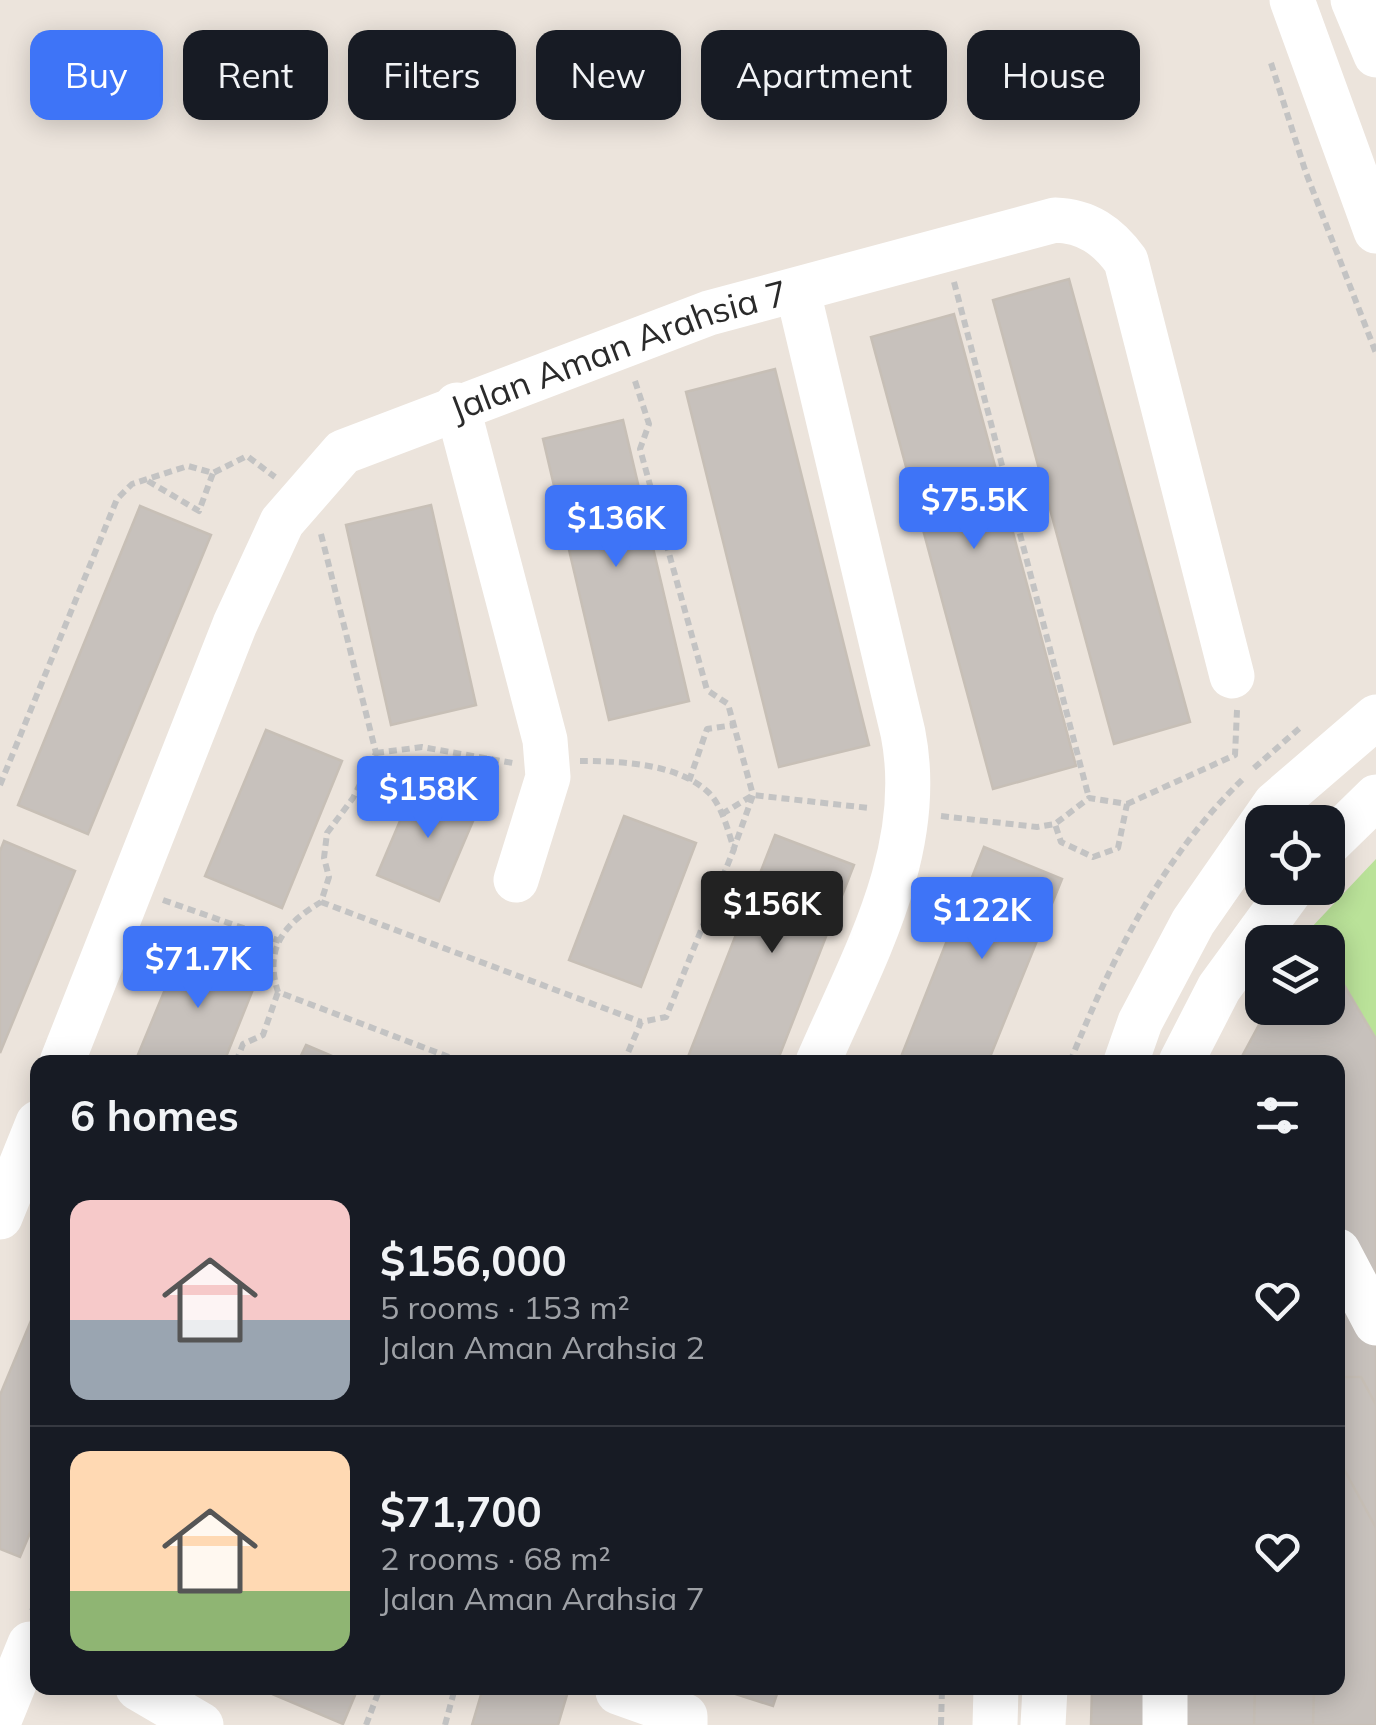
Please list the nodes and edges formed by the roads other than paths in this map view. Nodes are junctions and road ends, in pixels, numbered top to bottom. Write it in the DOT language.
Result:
graph roads {
  1 [pos="1292,0"];
  2 [pos="1352,0"];
  3 [pos="1376,55"];
  4 [pos="1376,231"];
  5 [pos="798,292"];
  6 [pos="458,405"];
  7 [pos="1232,676"];
  8 [pos="1376,717"];
  9 [pos="1376,797"];
  10 [pos="1345,827"];
  11 [pos="516,880"];
  12 [pos="1280,905"];
  13 [pos="65,1055"];
  14 [pos="821,1055"];
  15 [pos="1128,1055"];
  16 [pos="1185,1055"];
  17 [pos="30,1143"];
  18 [pos="0,1217"];
  19 [pos="1345,1263"];
  20 [pos="1376,1323"];
  21 [pos="22,1641"];
  22 [pos="156,1695"];
  23 [pos="996,1695"];
  24 [pos="1045,1695"];
  25 [pos="1165,1695"];
  26 [pos="616,1702"];
  27 [pos="196,1710"];
  28 [pos="0,1718"];
  29 [pos="685,1725"];
  30 [pos="995,1725"];
  31 [pos="1043,1725"];
  32 [pos="1164,1725"];
  1 -- 4 [label="street"];
  2 -- 3 [label="street"];
  5 -- 6 [label="street, Jalan Aman Arahsia 7"];
  5 -- 7 [label="street, Jalan Aman Arahsia 7"];
  5 -- 14 [label="street"];
  6 -- 11 [label="street"];
  6 -- 13 [label="street, Jalan Aman Arahsia 7"];
  8 -- 15 [label="street"];
  9 -- 10 [label="street"];
  12 -- 16 [label="street"];
  17 -- 18 [label="street"];
  19 -- 20 [label="street"];
  21 -- 28 [label="street"];
  22 -- 27 [label="street"];
  23 -- 30 [label="street"];
  24 -- 31 [label="street"];
  25 -- 32 [label="street"];
  26 -- 29 [label="street"];
}
